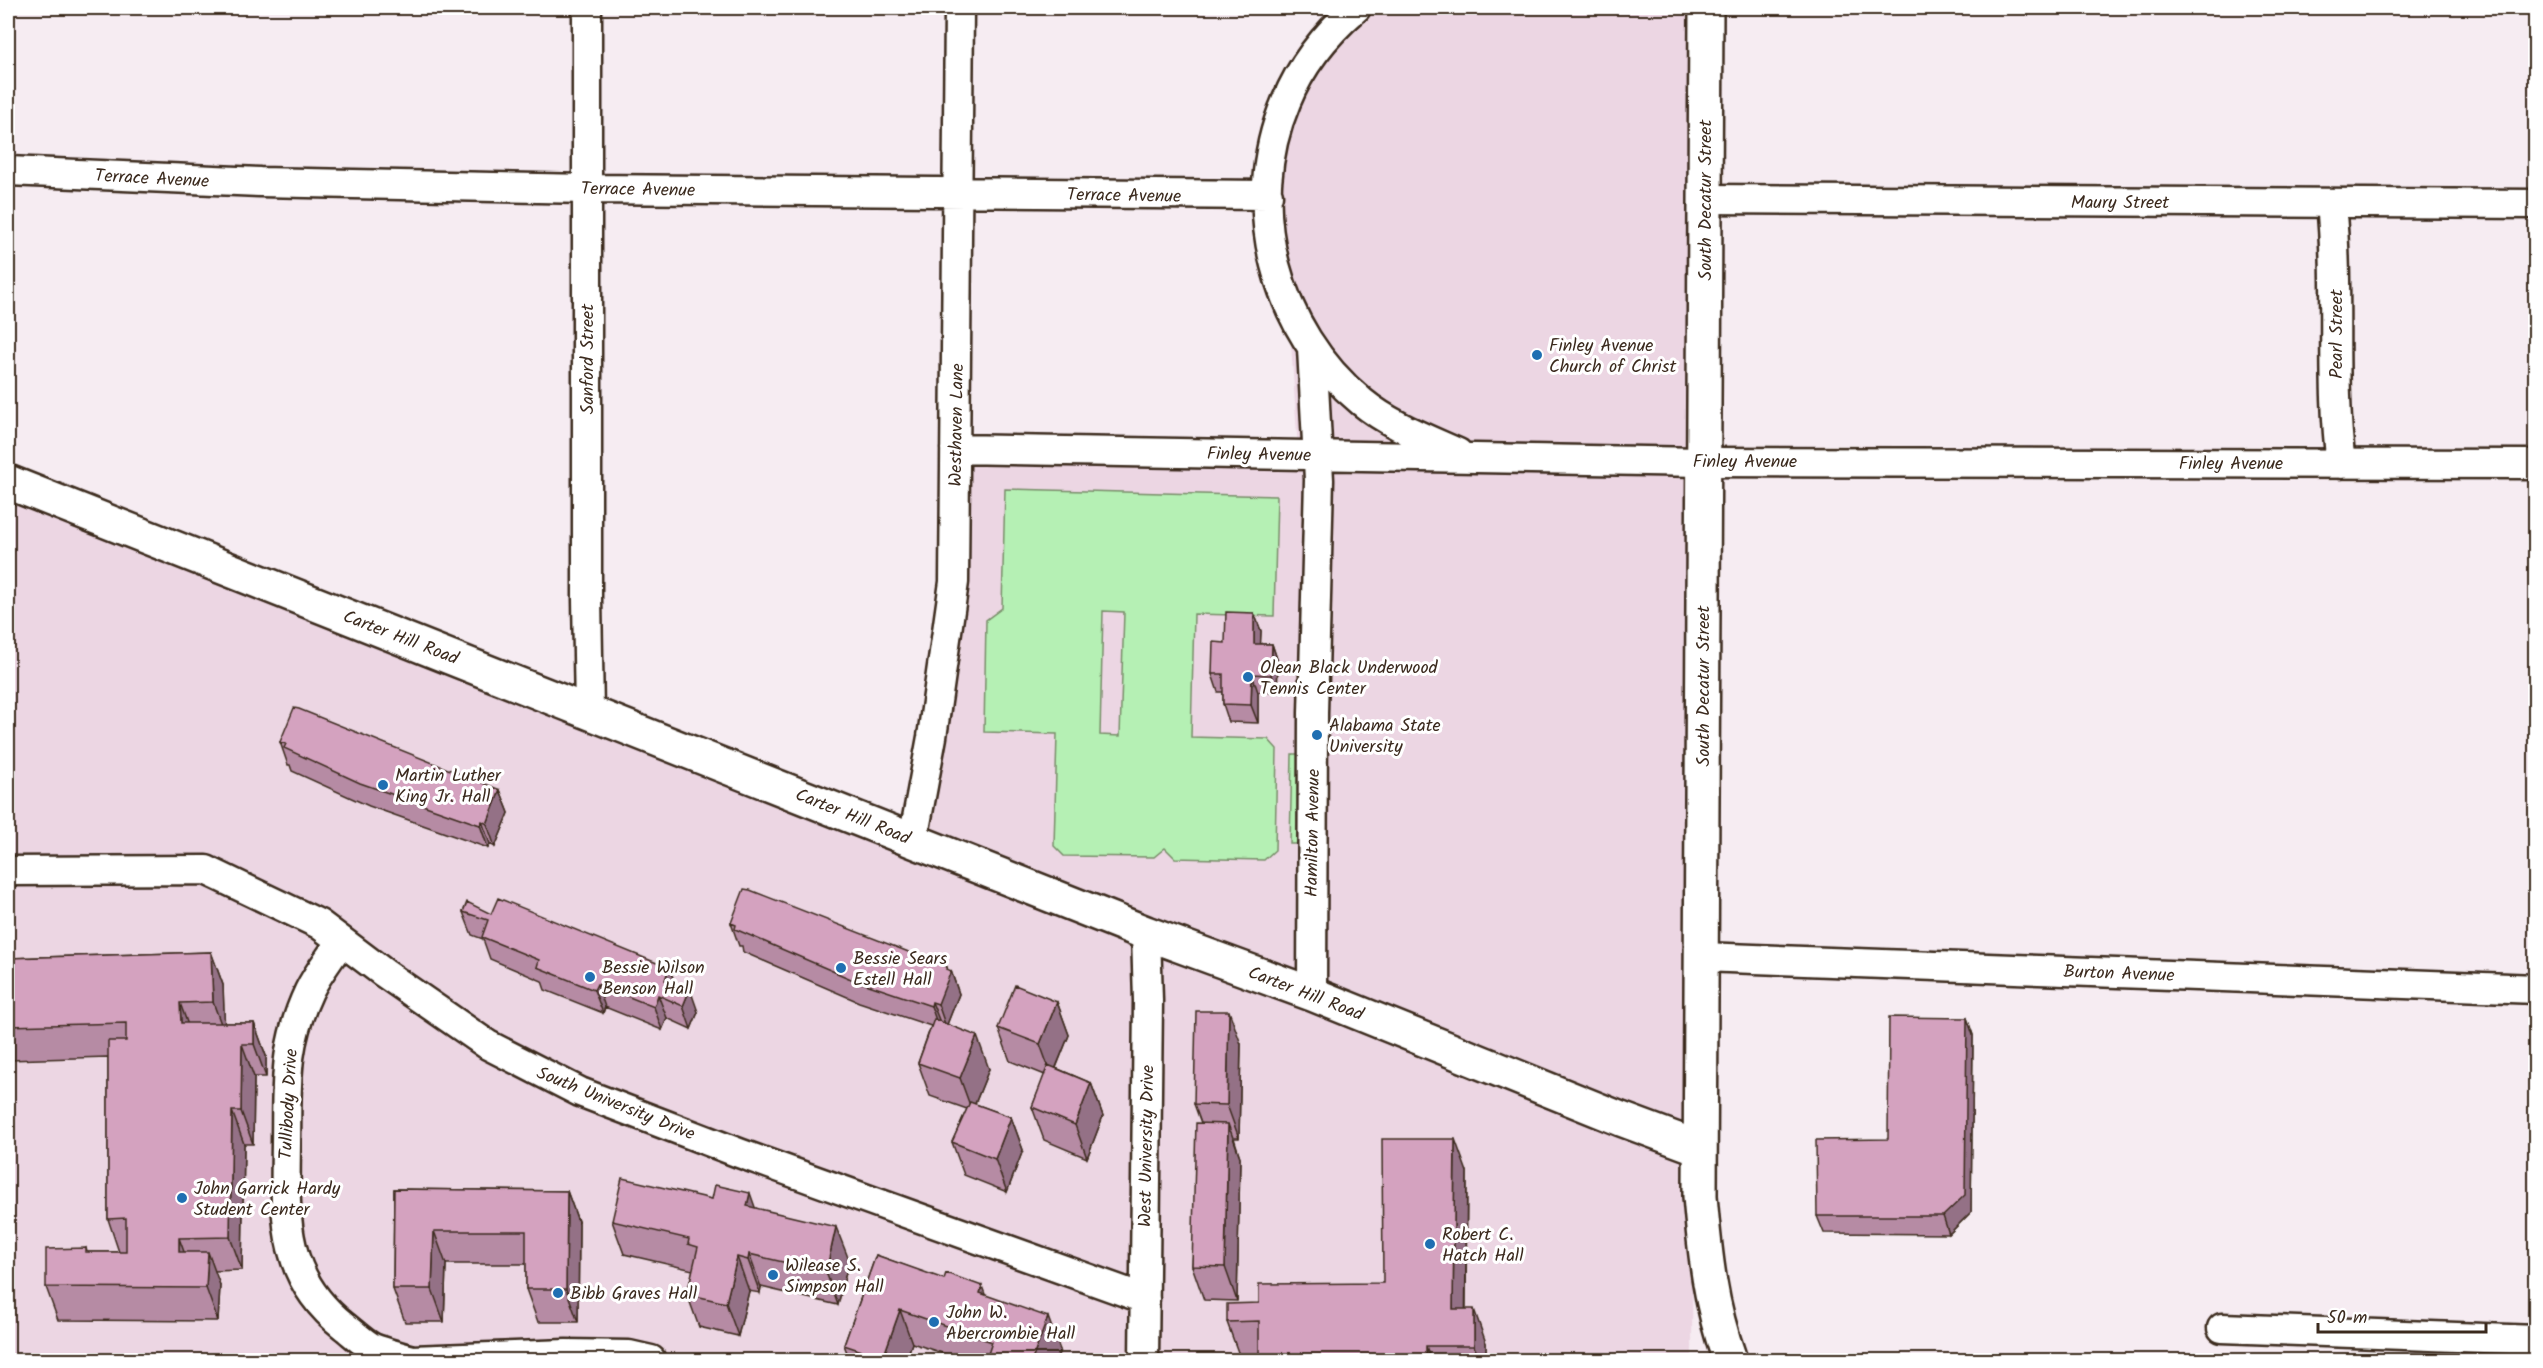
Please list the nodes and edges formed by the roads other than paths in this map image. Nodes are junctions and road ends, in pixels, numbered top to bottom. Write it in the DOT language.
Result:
graph roads {
  1 [pos="587,8"];
  2 [pos="958,8"];
  3 [pos="1356,8"];
  4 [pos="1706,8"];
  5 [pos="8,171"];
  6 [pos="587,189"];
  7 [pos="958,192"];
  8 [pos="1268,195"];
  9 [pos="1705,199"];
  10 [pos="2331,204"];
  11 [pos="2535,204"];
  12 [pos="1312,348"];
  13 [pos="956,449"];
  14 [pos="1317,455"];
  15 [pos="1468,458"];
  16 [pos="1703,462"];
  17 [pos="2341,464"];
  18 [pos="2535,464"];
  19 [pos="8,482"];
  20 [pos="589,711"];
  21 [pos="913,840"];
  22 [pos="8,871"];
  23 [pos="1146,933"];
  24 [pos="341,941"];
  25 [pos="1702,957"];
  26 [pos="2535,990"];
  27 [pos="1312,994"];
  28 [pos="1699,1148"];
  29 [pos="1145,1299"];
  30 [pos="1717,1325"];
  31 [pos="2223,1328"];
  32 [pos="2535,1340"];
  33 [pos="564,1357"];
  34 [pos="412,1360"];
  35 [pos="651,1360"];
  36 [pos="1143,1360"];
  37 [pos="1715,1360"];
  38 [pos="1730,1360"];
  1 -- 6 [label="street, Sanford Street"];
  2 -- 7 [label="street, Westhaven Lane"];
  3 -- 8 [label="street"];
  4 -- 9 [label="main road, South Decatur Street"];
  5 -- 6 [label="street, Terrace Avenue"];
  6 -- 7 [label="street, Terrace Avenue"];
  6 -- 20 [label="street, Sanford Street"];
  7 -- 8 [label="street, Terrace Avenue"];
  7 -- 13 [label="street, Westhaven Lane"];
  8 -- 12 [label="street"];
  9 -- 10 [label="street, Maury Street"];
  9 -- 16 [label="main road, South Decatur Street"];
  10 -- 11 [label="street, Maury Street"];
  10 -- 17 [label="street, Pearl Street"];
  12 -- 14 [label="street, Hamilton Avenue"];
  12 -- 15 [label="street"];
  13 -- 14 [label="street, Finley Avenue"];
  13 -- 21 [label="street, Westhaven Lane"];
  14 -- 15 [label="street, Finley Avenue"];
  14 -- 27 [label="street, Hamilton Avenue"];
  15 -- 16 [label="street, Finley Avenue"];
  16 -- 17 [label="street, Finley Avenue"];
  16 -- 25 [label="main road, South Decatur Street"];
  17 -- 18 [label="street, Finley Avenue"];
  19 -- 20 [label="main road, Carter Hill Road"];
  20 -- 21 [label="main road, Carter Hill Road"];
  21 -- 23 [label="main road, Carter Hill Road"];
  22 -- 24 [label="street, South University Drive"];
  23 -- 27 [label="main road, Carter Hill Road"];
  23 -- 29 [label="street, West University Drive"];
  24 -- 29 [label="street, South University Drive"];
  24 -- 34 [label="street, Tullibody Drive"];
  25 -- 26 [label="street, Burton Avenue"];
  25 -- 28 [label="main road, South Decatur Street"];
  27 -- 28 [label="main road, Carter Hill Road"];
  28 -- 30 [label="main road, South Decatur Street"];
  29 -- 36 [label="street, West University Drive"];
  30 -- 37 [label="main road"];
  30 -- 38 [label="main road, South Decatur Street"];
  31 -- 32 [label="street"];
  33 -- 34 [label="street, Tullibody Drive"];
  33 -- 35 [label="street, Tullibody Drive"];
}
